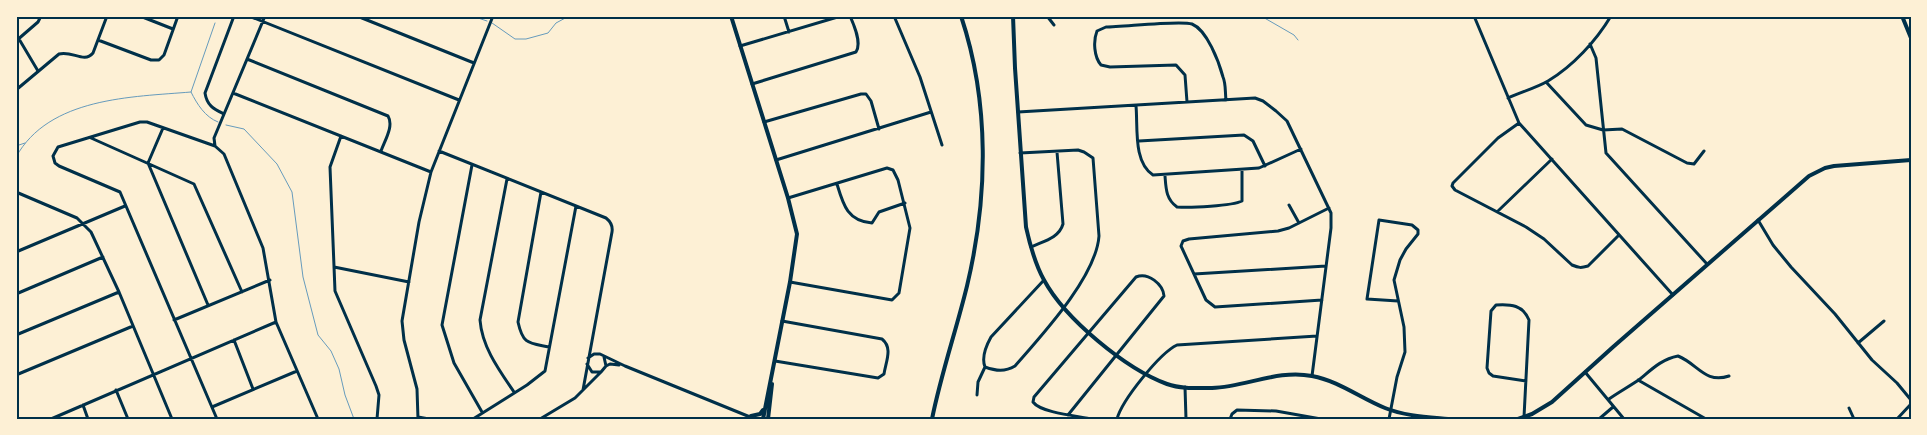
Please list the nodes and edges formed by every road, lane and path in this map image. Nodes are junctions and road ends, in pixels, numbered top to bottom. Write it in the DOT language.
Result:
graph roads {
  1 [pos="41,16"];
  2 [pos="107,16"];
  3 [pos="140,16"];
  4 [pos="178,16"];
  5 [pos="234,16"];
  6 [pos="249,16"];
  7 [pos="266,16"];
  8 [pos="358,16"];
  9 [pos="494,16"];
  10 [pos="731,16"];
  11 [pos="784,16"];
  12 [pos="841,16"];
  13 [pos="851,16"];
  14 [pos="894,16"];
  15 [pos="961,16"];
  16 [pos="1013,16"];
  17 [pos="1047,16"];
  18 [pos="1474,16"];
  19 [pos="1611,16"];
  20 [pos="1902,16"];
  21 [pos="263,22"];
  22 [pos="1054,25"];
  23 [pos="173,29"];
  24 [pos="789,32"];
  25 [pos="1911,38"];
  26 [pos="17,40"];
  27 [pos="98,40"];
  28 [pos="1590,44"];
  29 [pos="740,46"];
  30 [pos="247,59"];
  31 [pos="474,64"];
  32 [pos="38,71"];
  33 [pos="1546,82"];
  34 [pos="752,84"];
  35 [pos="16,90"];
  36 [pos="233,93"];
  37 [pos="1508,98"];
  38 [pos="460,100"];
  39 [pos="1226,100"];
  40 [pos="1187,102"];
  41 [pos="1136,106"];
  42 [pos="931,112"];
  43 [pos="1018,112"];
  44 [pos="224,114"];
  45 [pos="764,122"];
  46 [pos="1519,123"];
  47 [pos="163,128"];
  48 [pos="879,129"];
  49 [pos="1603,130"];
  50 [pos="340,136"];
  51 [pos="90,138"];
  52 [pos="1139,141"];
  53 [pos="942,144"];
  54 [pos="215,146"];
  55 [pos="1301,149"];
  56 [pos="381,151"];
  57 [pos="439,151"];
  58 [pos="1704,151"];
  59 [pos="1057,152"];
  60 [pos="1020,153"];
  61 [pos="1552,158"];
  62 [pos="776,160"];
  63 [pos="1911,160"];
  64 [pos="148,163"];
  65 [pos="472,165"];
  66 [pos="1265,166"];
  67 [pos="1242,170"];
  68 [pos="431,172"];
  69 [pos="1165,176"];
  70 [pos="507,179"];
  71 [pos="837,184"];
  72 [pos="16,192"];
  73 [pos="541,192"];
  74 [pos="788,198"];
  75 [pos="904,203"];
  76 [pos="1289,205"];
  77 [pos="126,206"];
  78 [pos="576,206"];
  79 [pos="1329,208"];
  80 [pos="1498,211"];
  81 [pos="1758,220"];
  82 [pos="1299,223"];
  83 [pos="84,224"];
  84 [pos="1619,235"];
  85 [pos="1031,247"];
  86 [pos="16,252"];
  87 [pos="103,257"];
  88 [pos="1707,264"];
  89 [pos="1326,266"];
  90 [pos="334,267"];
  91 [pos="1194,274"];
  92 [pos="270,280"];
  93 [pos="1044,280"];
  94 [pos="409,282"];
  95 [pos="790,282"];
  96 [pos="119,292"];
  97 [pos="242,292"];
  98 [pos="16,294"];
  99 [pos="1673,295"];
  100 [pos="1322,300"];
  101 [pos="1398,300"];
  102 [pos="208,305"];
  103 [pos="1064,308"];
  104 [pos="174,320"];
  105 [pos="782,321"];
  106 [pos="1884,321"];
  107 [pos="276,322"];
  108 [pos="133,326"];
  109 [pos="1089,333"];
  110 [pos="16,335"];
  111 [pos="1318,336"];
  112 [pos="234,340"];
  113 [pos="1858,343"];
  114 [pos="591,345"];
  115 [pos="549,347"];
  116 [pos="597,353"];
  117 [pos="602,355"];
  118 [pos="1116,355"];
  119 [pos="190,359"];
  120 [pos="587,361"];
  121 [pos="775,361"];
  122 [pos="606,366"];
  123 [pos="625,366"];
  124 [pos="985,367"];
  125 [pos="297,370"];
  126 [pos="601,372"];
  127 [pos="1584,372"];
  128 [pos="153,374"];
  129 [pos="1146,374"];
  130 [pos="16,375"];
  131 [pos="772,376"];
  132 [pos="1312,376"];
  133 [pos="1729,376"];
  134 [pos="1638,380"];
  135 [pos="1526,381"];
  136 [pos="1185,387"];
  137 [pos="253,389"];
  138 [pos="116,390"];
  139 [pos="583,390"];
  140 [pos="514,392"];
  141 [pos="977,395"];
  142 [pos="1608,399"];
  143 [pos="1911,402"];
  144 [pos="82,405"];
  145 [pos="765,406"];
  146 [pos="1613,406"];
  147 [pos="212,407"];
  148 [pos="1849,408"];
  149 [pos="1390,410"];
  150 [pos="482,412"];
  151 [pos="1068,415"];
  152 [pos="1524,417"];
  153 [pos="418,418"];
  154 [pos="753,418"];
  155 [pos="1435,418"];
  156 [pos="51,419"];
  157 [pos="88,419"];
  158 [pos="128,419"];
  159 [pos="172,419"];
  160 [pos="216,419"];
  161 [pos="318,419"];
  162 [pos="377,419"];
  163 [pos="429,419"];
  164 [pos="473,419"];
  165 [pos="540,419"];
  166 [pos="763,419"];
  167 [pos="768,419"];
  168 [pos="932,419"];
  169 [pos="1092,419"];
  170 [pos="1117,419"];
  171 [pos="1186,419"];
  172 [pos="1230,419"];
  173 [pos="1321,419"];
  174 [pos="1389,419"];
  175 [pos="1448,419"];
  176 [pos="1518,419"];
  177 [pos="1599,419"];
  178 [pos="1624,419"];
  179 [pos="1706,419"];
  180 [pos="1854,419"];
  181 [pos="1897,419"];
  1 -- 26 [label="street"];
  2 -- 27 [label="street"];
  3 -- 23 [label="street"];
  4 -- 23 [label="street"];
  5 -- 44 [label="street"];
  6 -- 21 [label="street"];
  7 -- 21 [label="street"];
  8 -- 31 [label="street"];
  9 -- 31 [label="street"];
  10 -- 29 [label="street"];
  11 -- 24 [label="street"];
  12 -- 24 [label="street"];
  13 -- 34 [label="street"];
  14 -- 42 [label="street"];
  15 -- 168 [label="street"];
  16 -- 43 [label="street"];
  17 -- 22 [label="street"];
  18 -- 37 [label="street"];
  19 -- 28 [label="street"];
  20 -- 25 [label="street"];
  21 -- 30 [label="street"];
  21 -- 38 [label="street"];
  23 -- 27 [label="street"];
  24 -- 29 [label="street"];
  26 -- 32 [label="street"];
  27 -- 32 [label="street"];
  28 -- 33 [label="street"];
  28 -- 49 [label="street"];
  29 -- 34 [label="street"];
  30 -- 36 [label="street"];
  30 -- 56 [label="street"];
  31 -- 38 [label="street"];
  32 -- 35 [label="street"];
  33 -- 37 [label="street"];
  33 -- 49 [label="street"];
  34 -- 45 [label="street"];
  36 -- 44 [label="street"];
  36 -- 50 [label="street"];
  37 -- 46 [label="street"];
  38 -- 57 [label="street"];
  39 -- 40 [label="street"];
  39 -- 40 [label="street"];
  39 -- 55 [label="street"];
  40 -- 41 [label="street"];
  41 -- 43 [label="street"];
  41 -- 52 [label="street"];
  42 -- 48 [label="street"];
  42 -- 53 [label="street"];
  43 -- 60 [label="street"];
  44 -- 54 [label="street"];
  45 -- 48 [label="street"];
  45 -- 62 [label="street"];
  46 -- 61 [label="street"];
  46 -- 80 [label="street"];
  47 -- 51 [label="street"];
  47 -- 54 [label="street"];
  47 -- 64 [label="street"];
  48 -- 62 [label="street"];
  49 -- 58 [label="street"];
  49 -- 88 [label="street"];
  50 -- 56 [label="street"];
  50 -- 90 [label="street"];
  51 -- 64 [label="street"];
  51 -- 77 [label="street"];
  52 -- 66 [label="street"];
  52 -- 69 [label="street"];
  54 -- 92 [label="street"];
  55 -- 66 [label="street"];
  55 -- 79 [label="street"];
  56 -- 68 [label="street"];
  57 -- 65 [label="street"];
  57 -- 68 [label="street"];
  59 -- 60 [label="street"];
  59 -- 85 [label="street"];
  59 -- 103 [label="street"];
  60 -- 85 [label="street"];
  61 -- 80 [label="street"];
  61 -- 84 [label="street"];
  62 -- 74 [label="street"];
  63 -- 81 [label="street"];
  64 -- 97 [label="street"];
  64 -- 102 [label="street"];
  65 -- 70 [label="street"];
  65 -- 150 [label="street"];
  66 -- 67 [label="street"];
  67 -- 69 [label="street"];
  67 -- 69 [label="street"];
  68 -- 94 [label="street"];
  70 -- 73 [label="street"];
  70 -- 140 [label="street"];
  71 -- 74 [label="street"];
  71 -- 75 [label="street"];
  71 -- 75 [label="street"];
  72 -- 83 [label="street"];
  73 -- 78 [label="street"];
  73 -- 115 [label="street"];
  74 -- 95 [label="street"];
  75 -- 95 [label="street"];
  76 -- 82 [label="street"];
  77 -- 83 [label="street"];
  77 -- 104 [label="street"];
  78 -- 114 [label="street"];
  78 -- 115 [label="street"];
  79 -- 82 [label="street"];
  79 -- 89 [label="street"];
  80 -- 84 [label="street"];
  81 -- 88 [label="street"];
  81 -- 113 [label="street"];
  82 -- 91 [label="street"];
  83 -- 86 [label="street"];
  83 -- 87 [label="street"];
  84 -- 99 [label="street"];
  85 -- 93 [label="street"];
  87 -- 96 [label="street"];
  87 -- 98 [label="street"];
  88 -- 99 [label="street"];
  89 -- 91 [label="street"];
  89 -- 100 [label="street"];
  90 -- 94 [label="street"];
  90 -- 162 [label="street"];
  91 -- 100 [label="street"];
  92 -- 97 [label="street"];
  92 -- 107 [label="street"];
  93 -- 103 [label="street"];
  93 -- 124 [label="street"];
  94 -- 153 [label="street"];
  95 -- 105 [label="street"];
  96 -- 108 [label="street"];
  96 -- 110 [label="street"];
  97 -- 102 [label="street"];
  99 -- 127 [label="street"];
  100 -- 111 [label="street"];
  101 -- 101 [label="street"];
  101 -- 149 [label="street"];
  102 -- 104 [label="street"];
  103 -- 109 [label="street"];
  103 -- 124 [label="street"];
  104 -- 119 [label="street"];
  105 -- 121 [label="street"];
  105 -- 121 [label="street"];
  106 -- 113 [label="street"];
  107 -- 112 [label="street"];
  107 -- 125 [label="street"];
  108 -- 128 [label="street"];
  108 -- 130 [label="street"];
  109 -- 118 [label="street"];
  109 -- 118 [label="street"];
  109 -- 151 [label="street"];
  111 -- 129 [label="street"];
  111 -- 132 [label="street"];
  112 -- 119 [label="street"];
  112 -- 137 [label="street"];
  113 -- 143 [label="street"];
  114 -- 116 [label="street"];
  114 -- 120 [label="street"];
  115 -- 140 [label="street"];
  116 -- 117 [label="street"];
  116 -- 120 [label="street"];
  117 -- 122 [label="street"];
  117 -- 123 [label="street"];
  118 -- 129 [label="street"];
  118 -- 151 [label="street"];
  119 -- 128 [label="street"];
  119 -- 147 [label="street"];
  120 -- 126 [label="street"];
  120 -- 139 [label="street"];
  121 -- 131 [label="street"];
  122 -- 123 [label="street"];
  122 -- 126 [label="street"];
  123 -- 154 [label="street"];
  124 -- 141 [label="street"];
  125 -- 137 [label="street"];
  125 -- 161 [label="street"];
  126 -- 139 [label="street"];
  127 -- 142 [label="street"];
  127 -- 152 [label="street"];
  128 -- 138 [label="street"];
  128 -- 159 [label="street"];
  129 -- 136 [label="street"];
  129 -- 170 [label="street"];
  131 -- 145 [label="street"];
  131 -- 167 [label="street"];
  132 -- 136 [label="street"];
  132 -- 149 [label="street"];
  133 -- 134 [label="street"];
  134 -- 142 [label="street"];
  134 -- 179 [label="street"];
  135 -- 135 [label="street"];
  135 -- 152 [label="street"];
  136 -- 171 [label="street"];
  137 -- 147 [label="street"];
  138 -- 144 [label="street"];
  138 -- 158 [label="street"];
  139 -- 165 [label="street"];
  140 -- 150 [label="street"];
  142 -- 146 [label="street"];
  143 -- 181 [label="street"];
  144 -- 156 [label="street"];
  144 -- 157 [label="street"];
  145 -- 154 [label="street"];
  145 -- 166 [label="street"];
  146 -- 177 [label="street"];
  146 -- 178 [label="street"];
  147 -- 160 [label="street"];
  148 -- 180 [label="street"];
  149 -- 155 [label="street"];
  149 -- 174 [label="street"];
  150 -- 164 [label="street"];
  151 -- 169 [label="street"];
  152 -- 176 [label="street"];
  153 -- 163 [label="street"];
  155 -- 175 [label="street"];
  172 -- 173 [label="street"];
}
